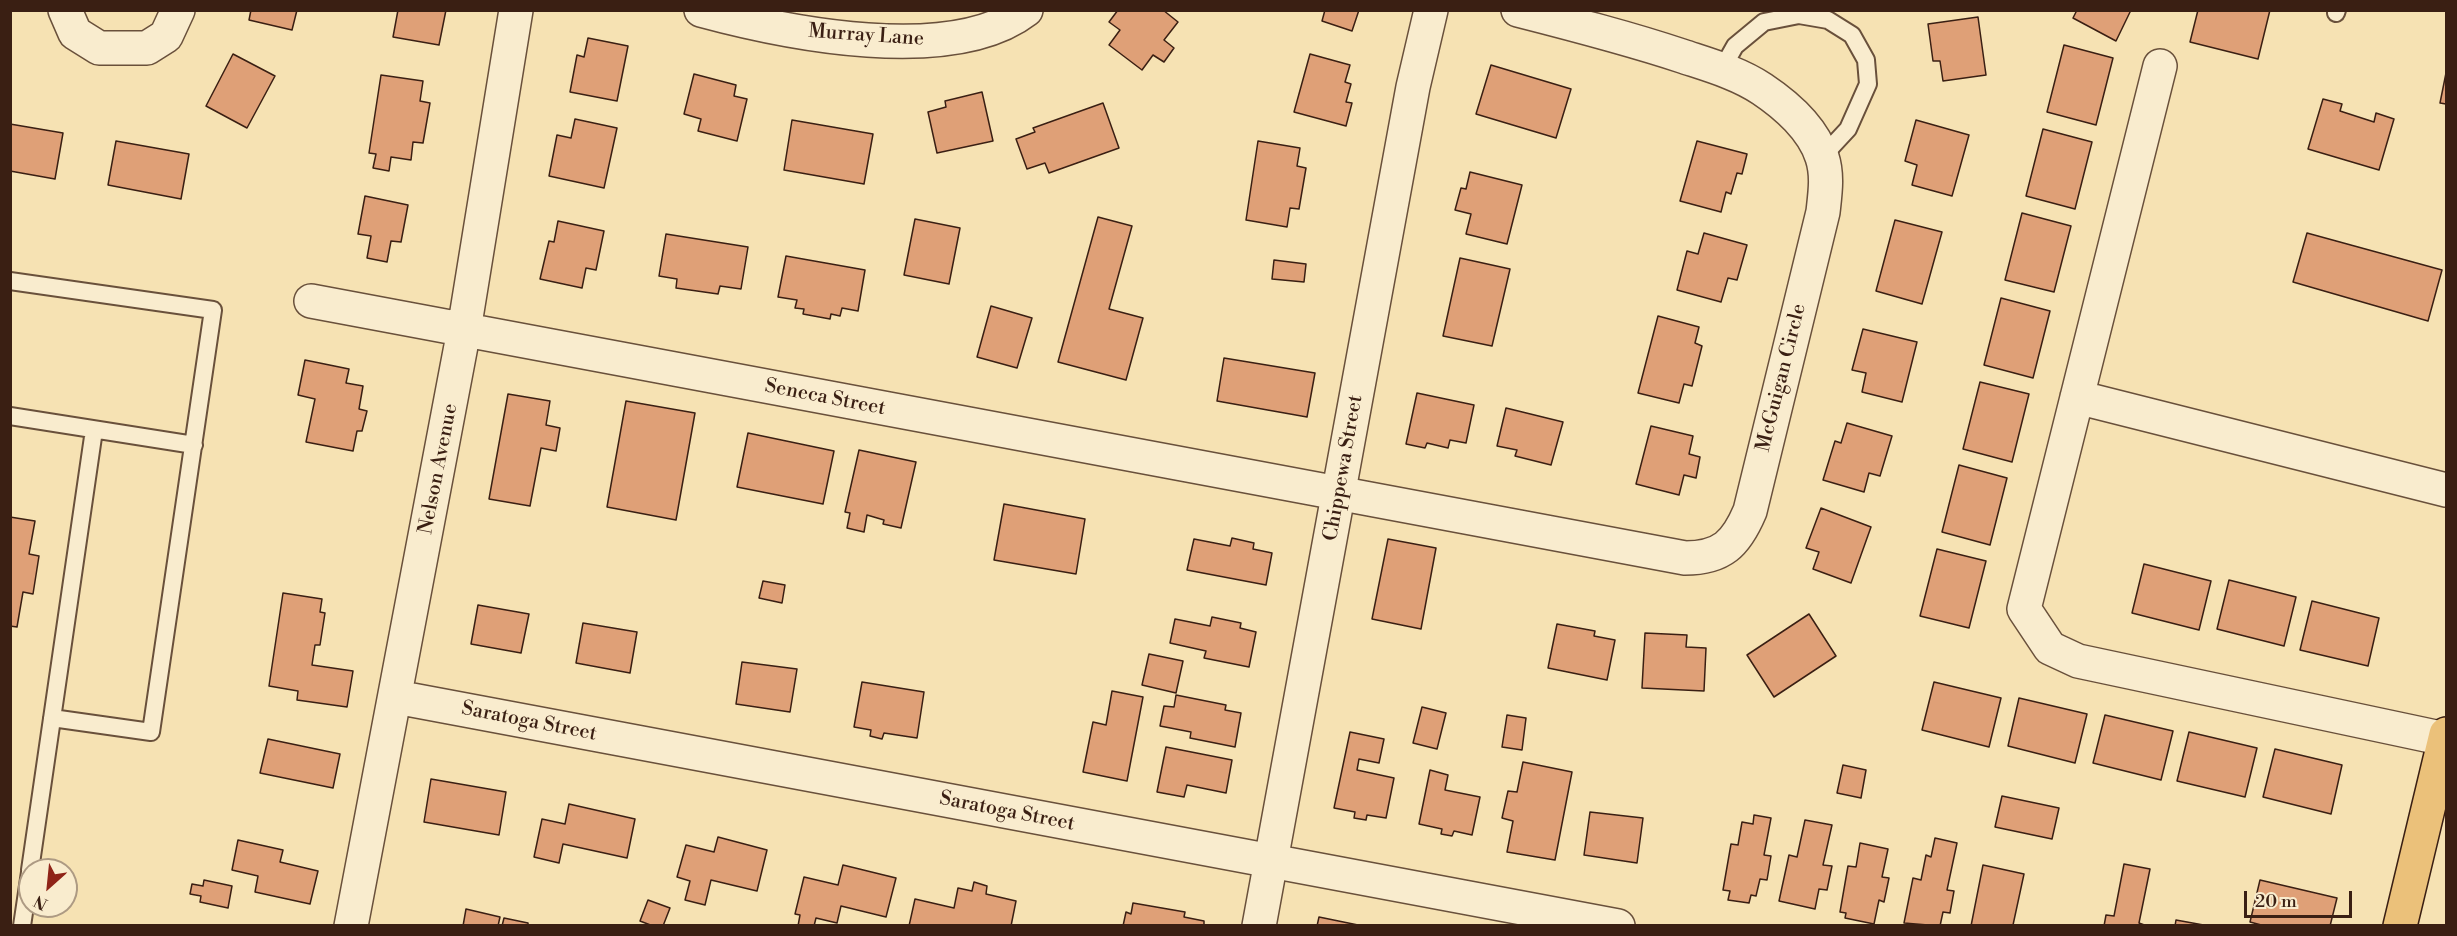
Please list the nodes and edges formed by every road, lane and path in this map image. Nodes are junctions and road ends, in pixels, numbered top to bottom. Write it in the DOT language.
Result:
graph roads {
  1 [pos="65,10"];
  2 [pos="178,10"];
  3 [pos="516,10"];
  4 [pos="701,10"];
  5 [pos="1026,10"];
  6 [pos="1431,10"];
  7 [pos="1518,10"];
  8 [pos="2160,66"];
  9 [pos="1722,69"];
  10 [pos="1822,157"];
  11 [pos="10,281"];
  12 [pos="311,302"];
  13 [pos="464,330"];
  14 [pos="2077,397"];
  15 [pos="10,416"];
  16 [pos="94,430"];
  17 [pos="194,445"];
  18 [pos="2446,490"];
  19 [pos="1339,495"];
  20 [pos="396,698"];
  21 [pos="52,718"];
  22 [pos="2446,736"];
  23 [pos="32,858"];
  24 [pos="1271,861"];
  25 [pos="351,926"];
  26 [pos="1259,926"];
  27 [pos="1618,926"];
  28 [pos="2400,926"];
  1 -- 2 [label="street"];
  3 -- 13 [label="street, Nelson Avenue"];
  4 -- 5 [label="street, Murray Lane"];
  6 -- 19 [label="street, Chippewa Street"];
  7 -- 9 [label="street, McGuigan Circle"];
  8 -- 14 [label="street"];
  9 -- 10 [label="street, McGuigan Circle"];
  9 -- 10 [label="lane"];
  10 -- 19 [label="street, McGuigan Circle"];
  11 -- 17 [label="lane"];
  12 -- 13 [label="street, Seneca Street"];
  13 -- 19 [label="street, Seneca Street"];
  13 -- 20 [label="street, Nelson Avenue"];
  14 -- 18 [label="street"];
  14 -- 22 [label="street"];
  15 -- 16 [label="lane"];
  16 -- 17 [label="lane"];
  16 -- 21 [label="lane"];
  17 -- 21 [label="lane"];
  19 -- 24 [label="street, Chippewa Street"];
  20 -- 24 [label="street, Saratoga Street"];
  20 -- 25 [label="street, Nelson Avenue"];
  21 -- 23 [label="lane"];
  22 -- 28 [label="main road"];
  24 -- 26 [label="street, Chippewa Street"];
  24 -- 27 [label="street, Saratoga Street"];
}
